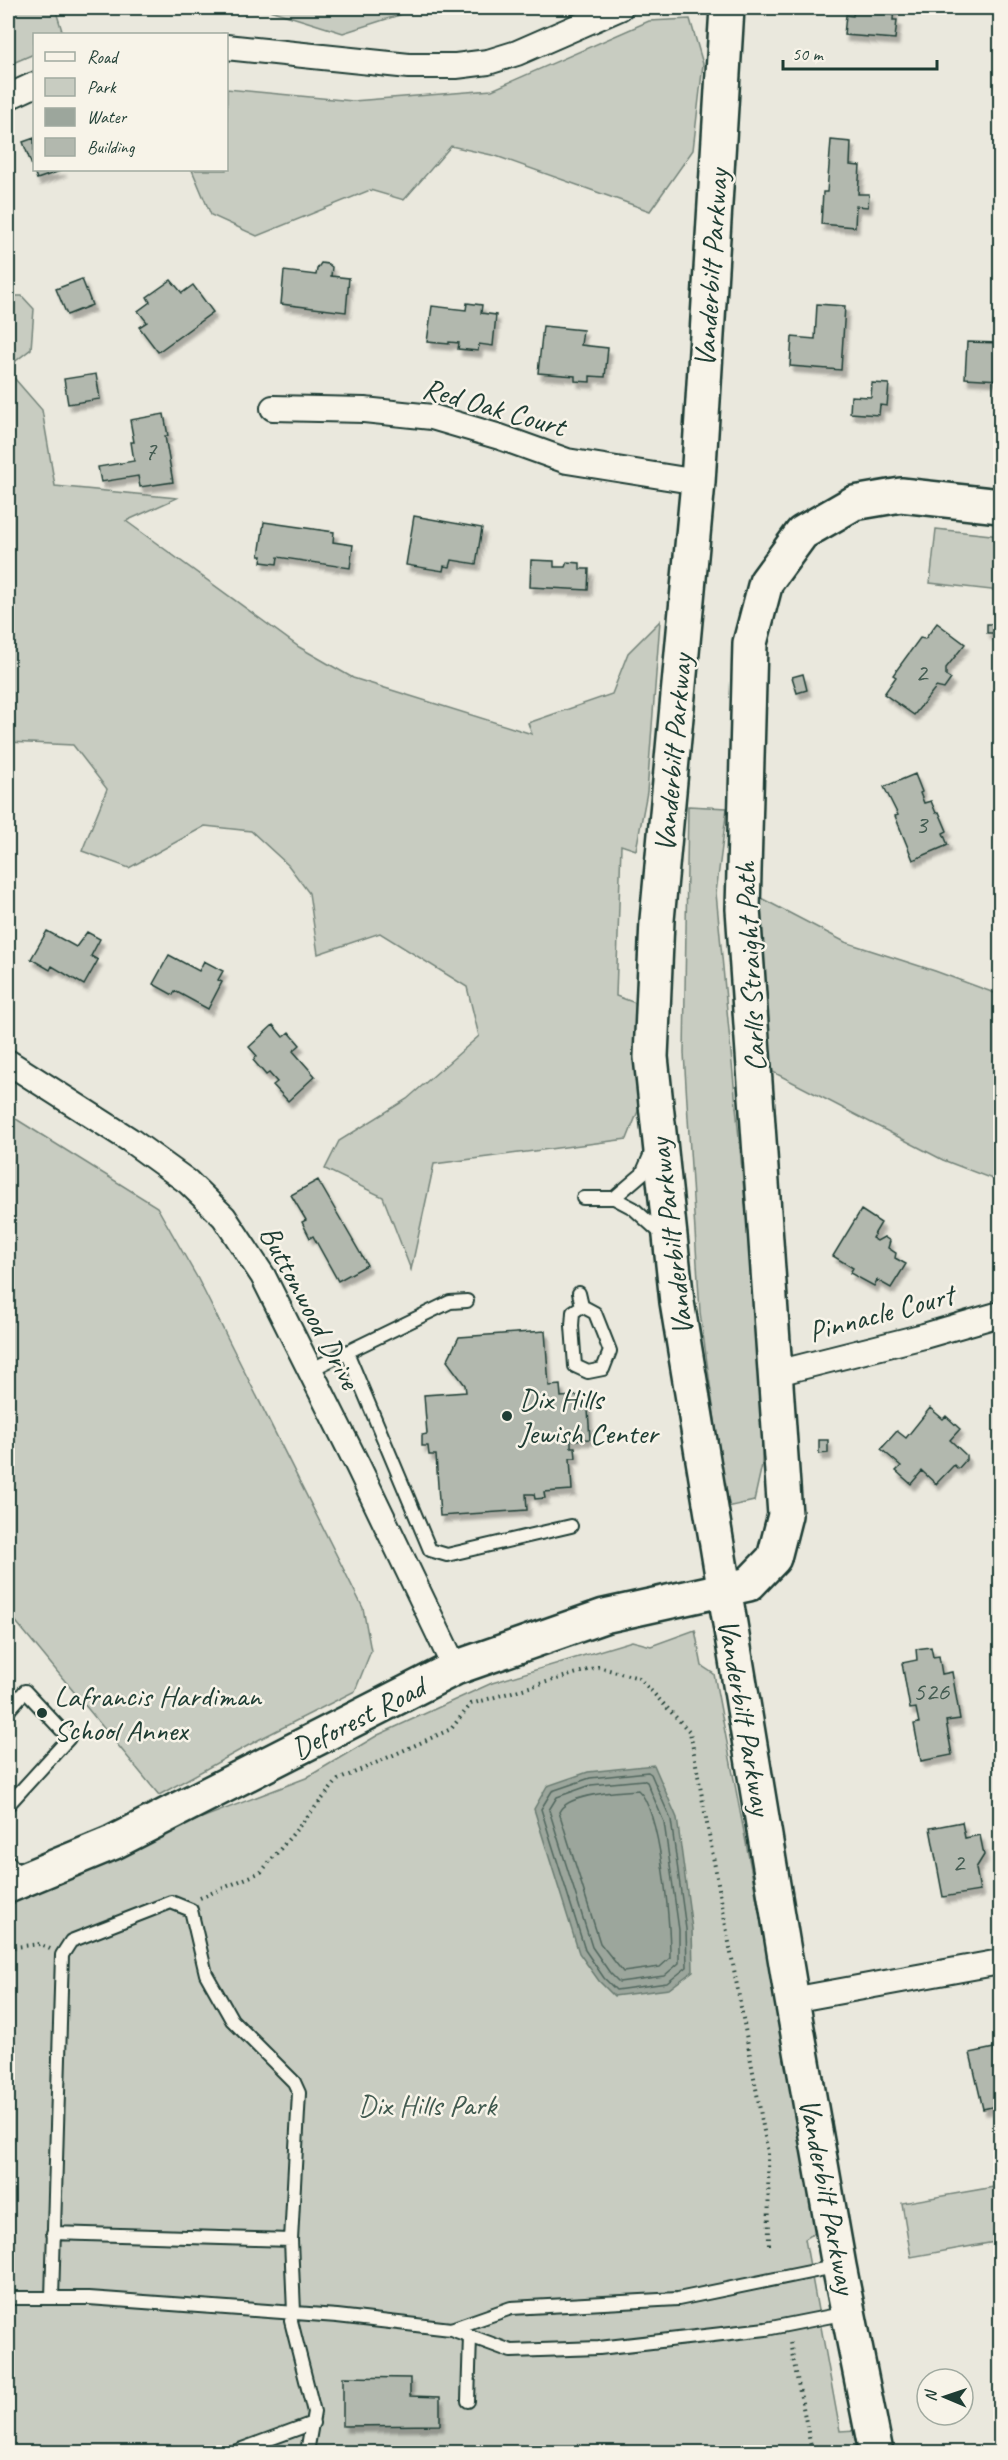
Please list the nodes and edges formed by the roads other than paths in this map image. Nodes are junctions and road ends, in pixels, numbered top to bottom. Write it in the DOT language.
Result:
graph roads {
  1 [pos="620,8"];
  2 [pos="727,8"];
  3 [pos="228,47"];
  4 [pos="33,85"];
  5 [pos="8,97"];
  6 [pos="273,408"];
  7 [pos="698,482"];
  8 [pos="1000,506"];
  9 [pos="8,1062"];
  10 [pos="659,1136"];
  11 [pos="583,1198"];
  12 [pos="614,1198"];
  13 [pos="670,1242"];
  14 [pos="579,1293"];
  15 [pos="467,1301"];
  16 [pos="582,1306"];
  17 [pos="1000,1314"];
  18 [pos="347,1352"];
  19 [pos="310,1370"];
  20 [pos="777,1373"];
  21 [pos="571,1526"];
  22 [pos="723,1588"];
  23 [pos="454,1668"];
  24 [pos="8,1711"];
  25 [pos="8,1805"];
  26 [pos="13,1876"];
  27 [pos="1000,1962"];
  28 [pos="792,2000"];
  29 [pos="53,2233"];
  30 [pos="291,2240"];
  31 [pos="839,2266"];
  32 [pos="8,2298"];
  33 [pos="51,2298"];
  34 [pos="850,2313"];
  35 [pos="293,2317"];
  36 [pos="451,2329"];
  37 [pos="470,2336"];
  38 [pos="468,2401"];
  39 [pos="313,2423"];
  40 [pos="234,2452"];
  41 [pos="307,2452"];
  42 [pos="876,2452"];
  1 -- 3 [label="street"];
  2 -- 7 [label="main road, Vanderbilt Parkway"];
  4 -- 5 [label="street"];
  6 -- 7 [label="street, Red Oak Court"];
  7 -- 10 [label="main road, Vanderbilt Parkway"];
  8 -- 20 [label="main road, Carlls Straight Path"];
  9 -- 19 [label="street, Buttonwood Drive"];
  10 -- 12 [label="lane"];
  10 -- 13 [label="main road, Vanderbilt Parkway"];
  11 -- 12 [label="lane"];
  12 -- 13 [label="lane"];
  13 -- 22 [label="main road, Vanderbilt Parkway"];
  14 -- 16 [label="lane"];
  15 -- 18 [label="lane"];
  16 -- 16 [label="lane"];
  17 -- 20 [label="street, Pinnacle Court"];
  18 -- 19 [label="lane"];
  18 -- 21 [label="lane"];
  19 -- 23 [label="street, Buttonwood Drive"];
  20 -- 22 [label="main road, Carlls Straight Path"];
  22 -- 23 [label="main road, Deforest Road"];
  22 -- 28 [label="main road, Vanderbilt Parkway"];
  23 -- 26 [label="main road, Deforest Road"];
  24 -- 25 [label="lane"];
  27 -- 28 [label="street"];
  28 -- 31 [label="main road, Vanderbilt Parkway"];
  29 -- 30 [label="lane"];
  29 -- 30 [label="lane"];
  29 -- 33 [label="lane"];
  30 -- 35 [label="lane"];
  31 -- 34 [label="main road, Vanderbilt Parkway"];
  31 -- 36 [label="lane"];
  32 -- 33 [label="lane"];
  33 -- 35 [label="lane"];
  34 -- 37 [label="lane"];
  34 -- 42 [label="main road, Vanderbilt Parkway"];
  35 -- 36 [label="lane"];
  35 -- 39 [label="lane"];
  36 -- 37 [label="lane"];
  37 -- 38 [label="lane"];
  39 -- 40 [label="lane"];
  39 -- 41 [label="lane"];
}
